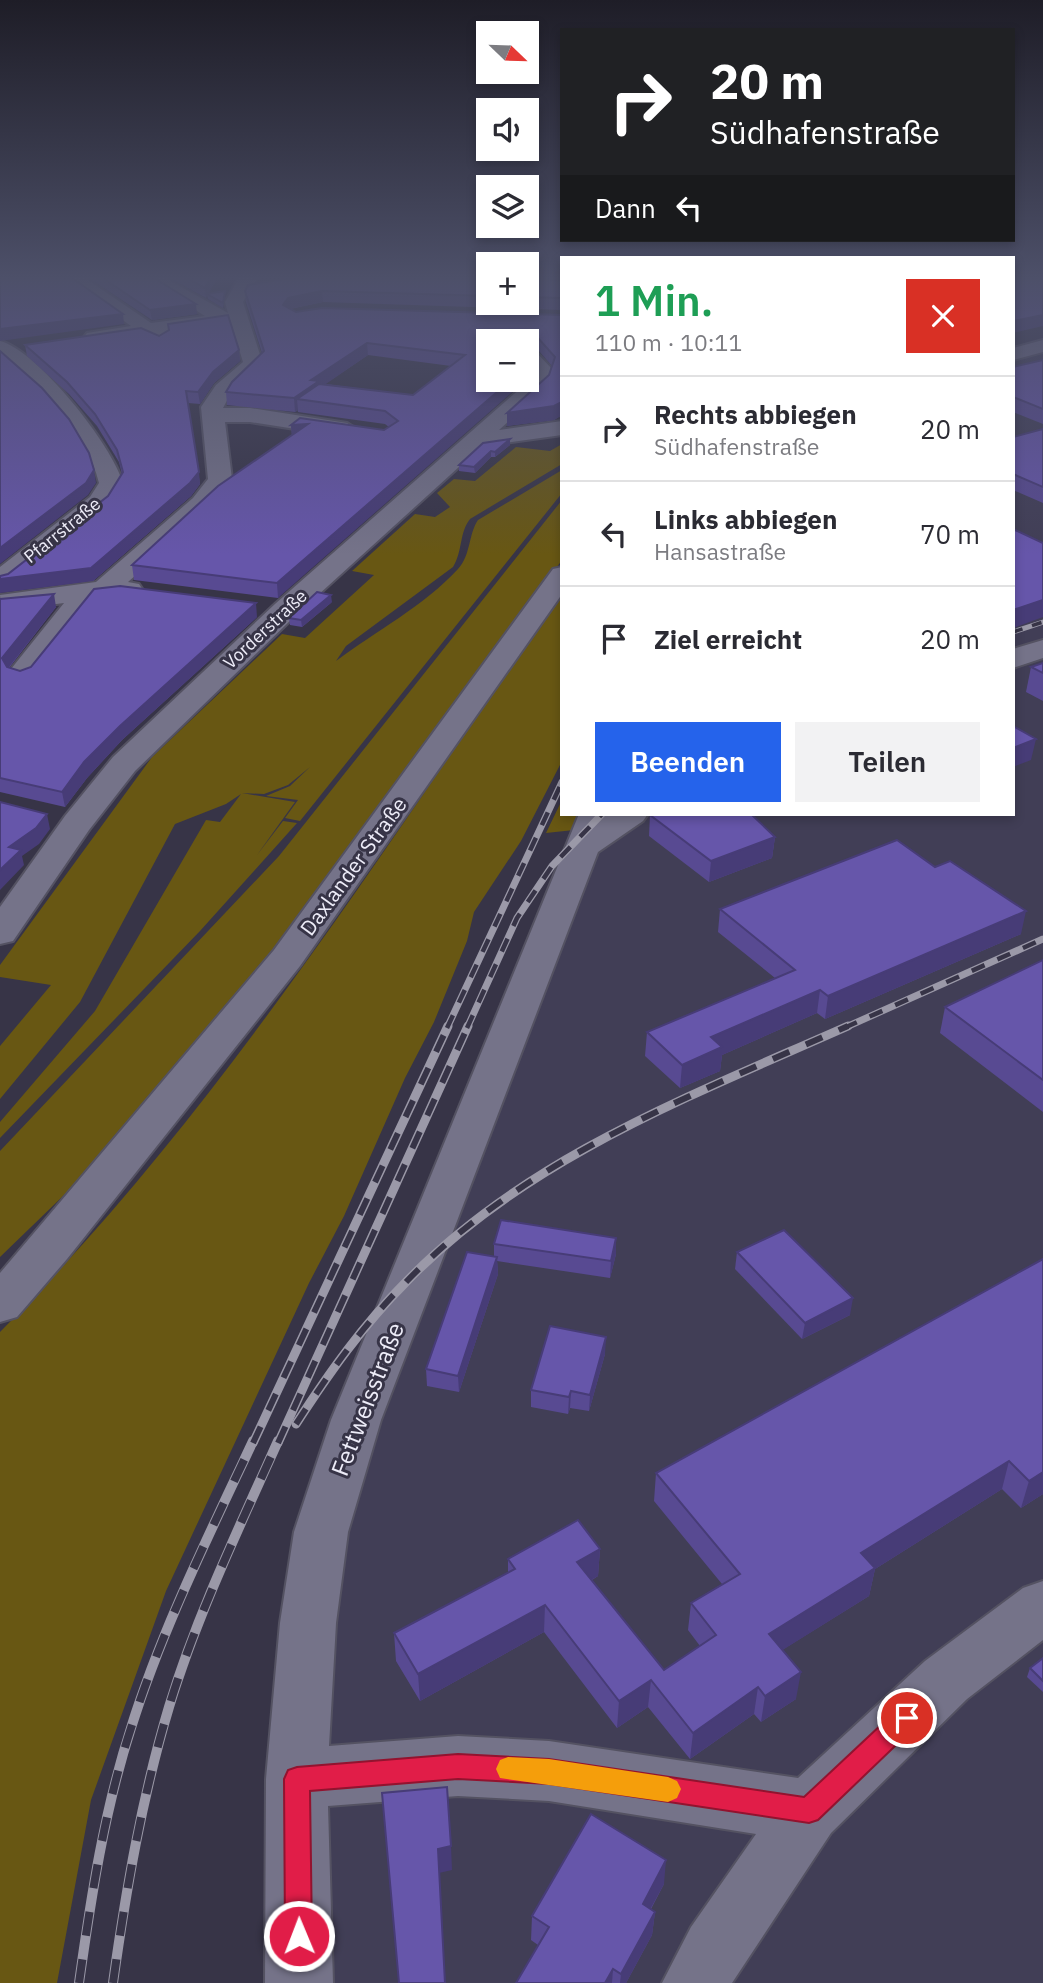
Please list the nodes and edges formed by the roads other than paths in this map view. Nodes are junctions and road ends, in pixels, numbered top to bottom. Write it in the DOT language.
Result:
graph roads {
  1 [pos="25,371"];
  2 [pos="246,371"];
  3 [pos="529,392"];
  4 [pos="214,415"];
  5 [pos="560,428"];
  6 [pos="374,433"];
  7 [pos="476,440"];
  8 [pos="560,578"];
  9 [pos="0,580"];
  10 [pos="97,590"];
  11 [pos="153,592"];
  12 [pos="0,603"];
  13 [pos="246,605"];
  14 [pos="285,610"];
  15 [pos="1043,649"];
  16 [pos="1015,658"];
  17 [pos="22,674"];
  18 [pos="626,816"];
  19 [pos="590,830"];
  20 [pos="0,933"];
  21 [pos="131,1146"];
  22 [pos="0,1266"];
  23 [pos="0,1304"];
  24 [pos="1043,1606"];
  25 [pos="297,1779"];
  26 [pos="809,1811"];
  27 [pos="299,1983"];
  28 [pos="696,1983"];
  1 -- 9 [label="street, Pfarrstraße"];
  2 -- 4 [label="street"];
  3 -- 7 [label="street, Vorderstraße"];
  4 -- 6 [label="street"];
  4 -- 10 [label="street"];
  5 -- 7 [label="street"];
  7 -- 14 [label="street, Vorderstraße"];
  8 -- 21 [label="street, Daxlander Straße"];
  10 -- 11 [label="street"];
  10 -- 12 [label="street"];
  10 -- 17 [label="street"];
  13 -- 14 [label="street"];
  14 -- 20 [label="street, Vorderstraße"];
  15 -- 16 [label="street"];
  18 -- 19 [label="street, Fettweisstraße"];
  19 -- 25 [label="street, Fettweisstraße"];
  21 -- 22 [label="street, Daxlander Straße"];
  21 -- 23 [label="street, Daxlander Straße"];
  24 -- 26 [label="street"];
  25 -- 26 [label="street"];
  25 -- 27 [label="street, Fettweisstraße"];
  26 -- 28 [label="street"];
}
